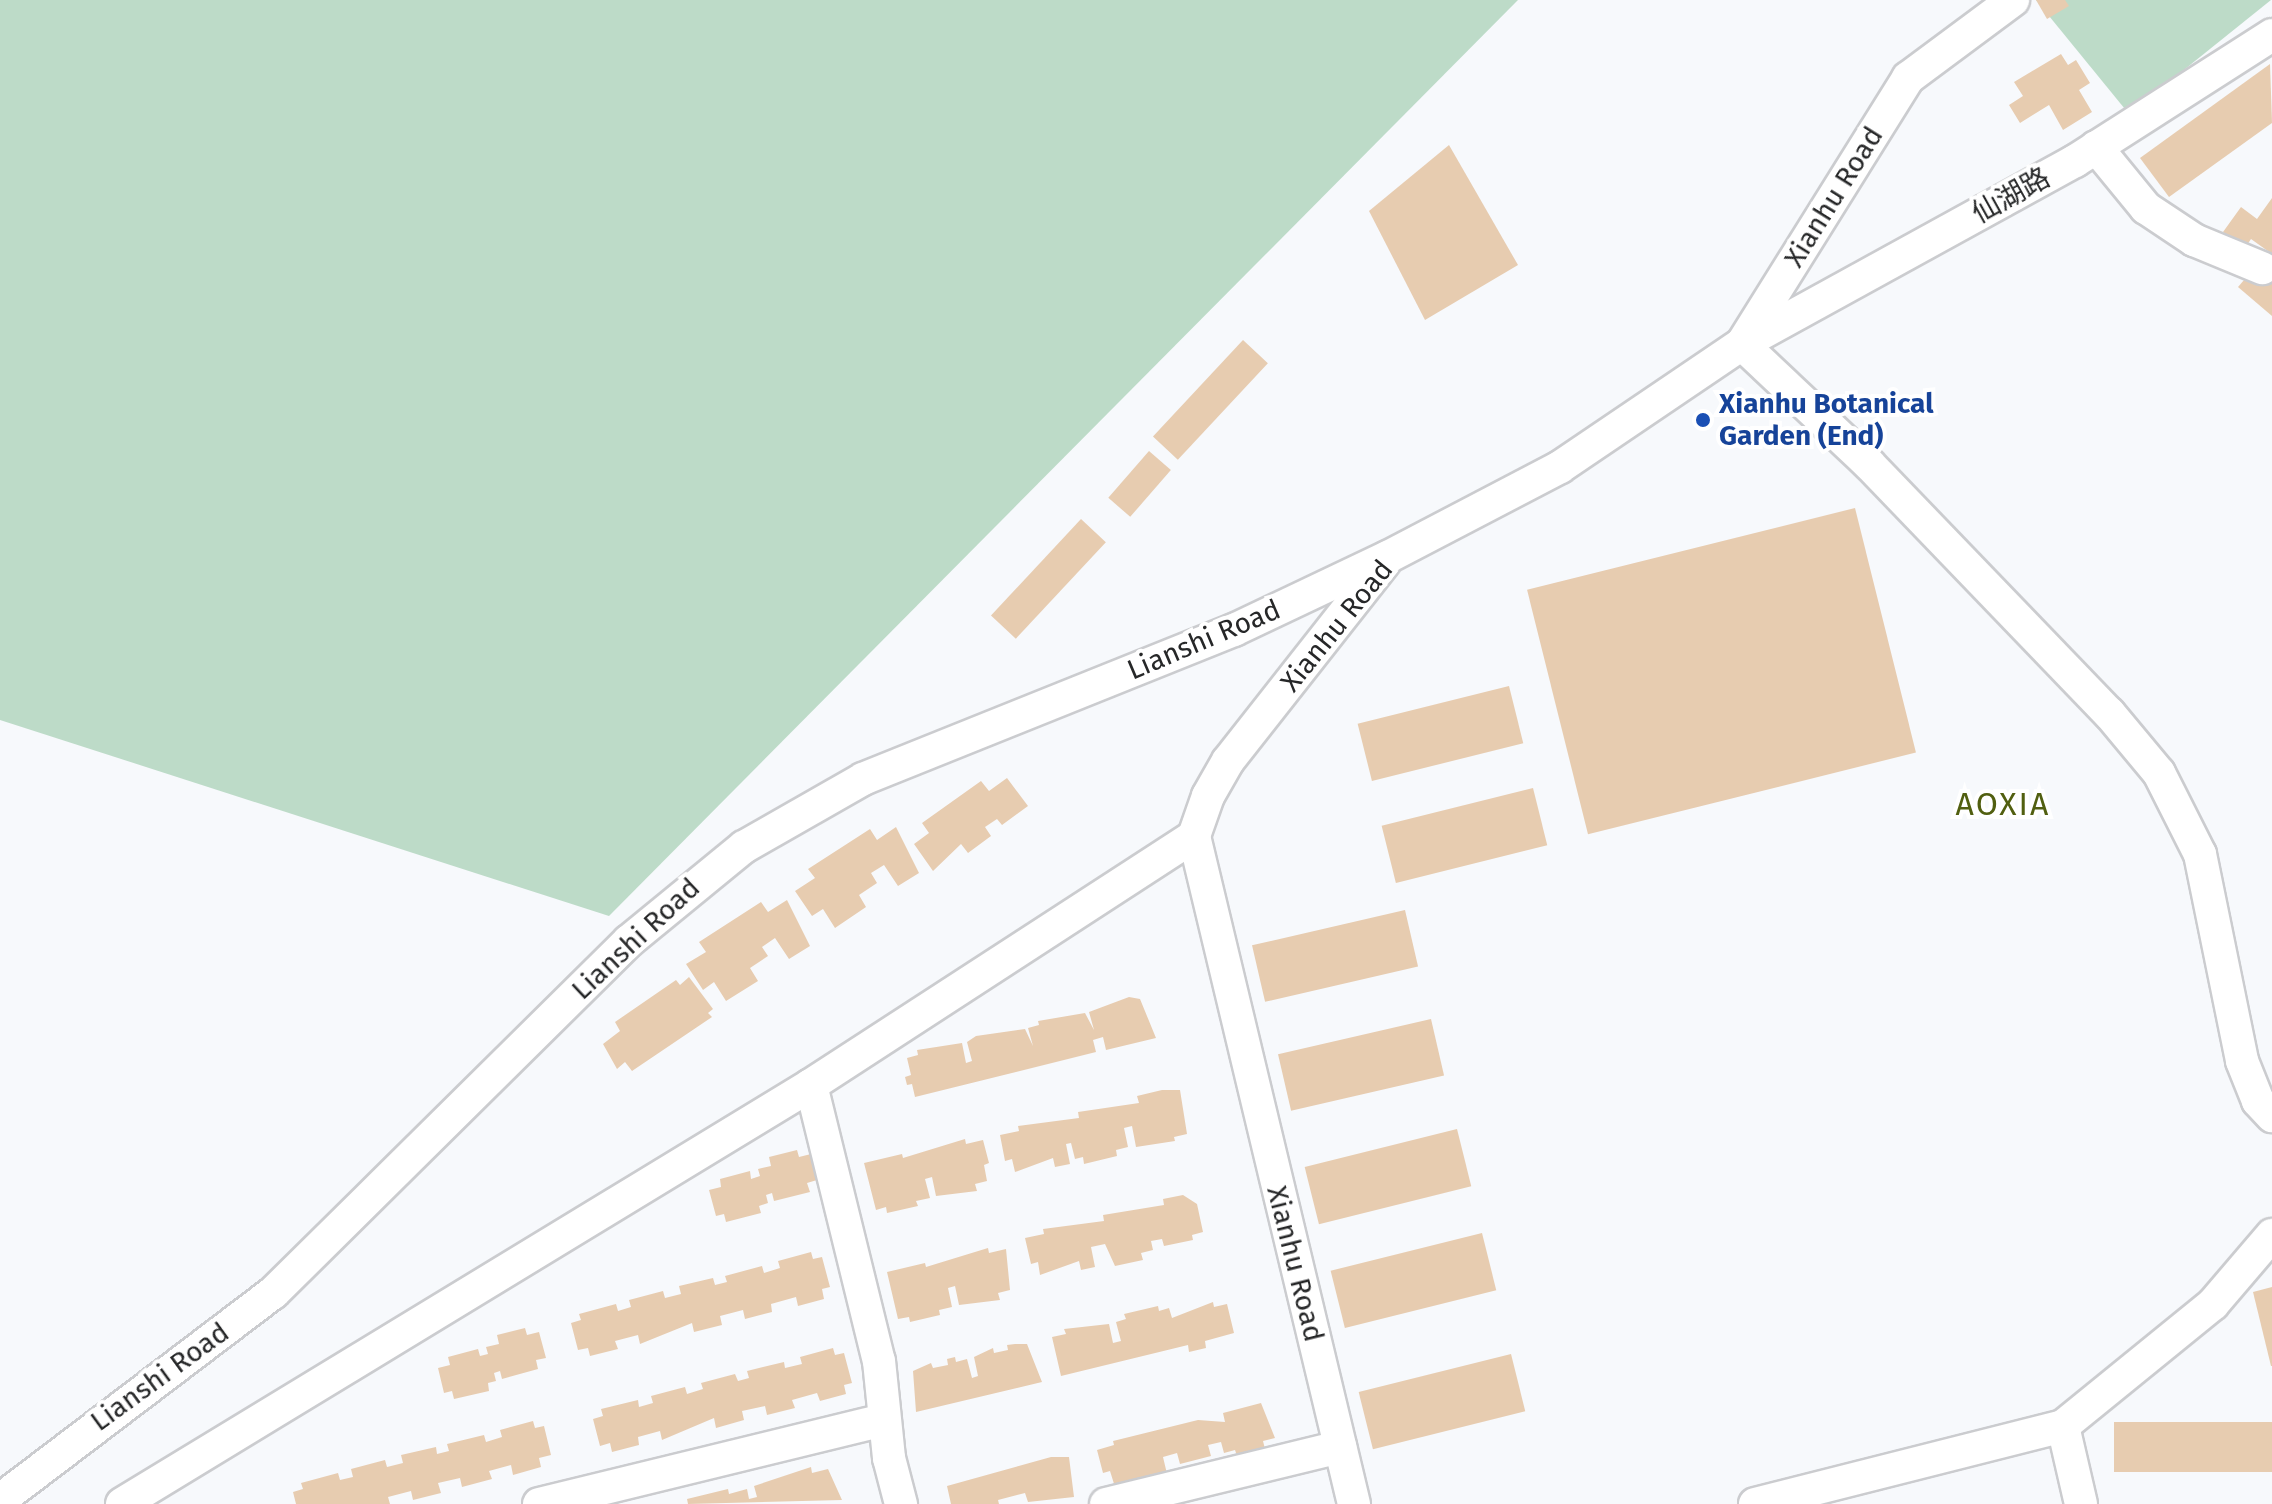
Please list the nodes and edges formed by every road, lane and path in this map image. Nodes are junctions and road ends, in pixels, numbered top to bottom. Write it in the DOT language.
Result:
graph roads {
  1 [pos="2013,0"];
  2 [pos="2272,35"];
  3 [pos="2096,147"];
  4 [pos="2262,268"];
  5 [pos="1742,344"];
  6 [pos="1388,557"];
  7 [pos="1194,836"];
  8 [pos="811,1085"];
  9 [pos="2272,1116"];
  10 [pos="2272,1235"];
  11 [pos="884,1420"];
  12 [pos="2063,1426"];
  13 [pos="1340,1447"];
  14 [pos="0,1500"];
  15 [pos="122,1504"];
  16 [pos="539,1504"];
  17 [pos="901,1504"];
  18 [pos="1106,1504"];
  19 [pos="1354,1504"];
  20 [pos="1755,1504"];
  21 [pos="2081,1504"];
  1 -- 5 [label="street, Xianhu Road"];
  2 -- 3 [label="street, 仙湖路"];
  3 -- 4 [label="street"];
  3 -- 5 [label="street, 仙湖路"];
  5 -- 6 [label="street, Xianhu Road"];
  5 -- 9 [label="street"];
  6 -- 7 [label="street, Xianhu Road"];
  6 -- 14 [label="street, Lianshi Road"];
  7 -- 8 [label="street"];
  7 -- 13 [label="street, Xianhu Road"];
  8 -- 11 [label="street"];
  8 -- 15 [label="street"];
  10 -- 12 [label="street"];
  11 -- 16 [label="street"];
  11 -- 17 [label="street"];
  12 -- 20 [label="street"];
  12 -- 21 [label="street"];
  13 -- 18 [label="street"];
  13 -- 19 [label="street, Xianhu Road"];
}
